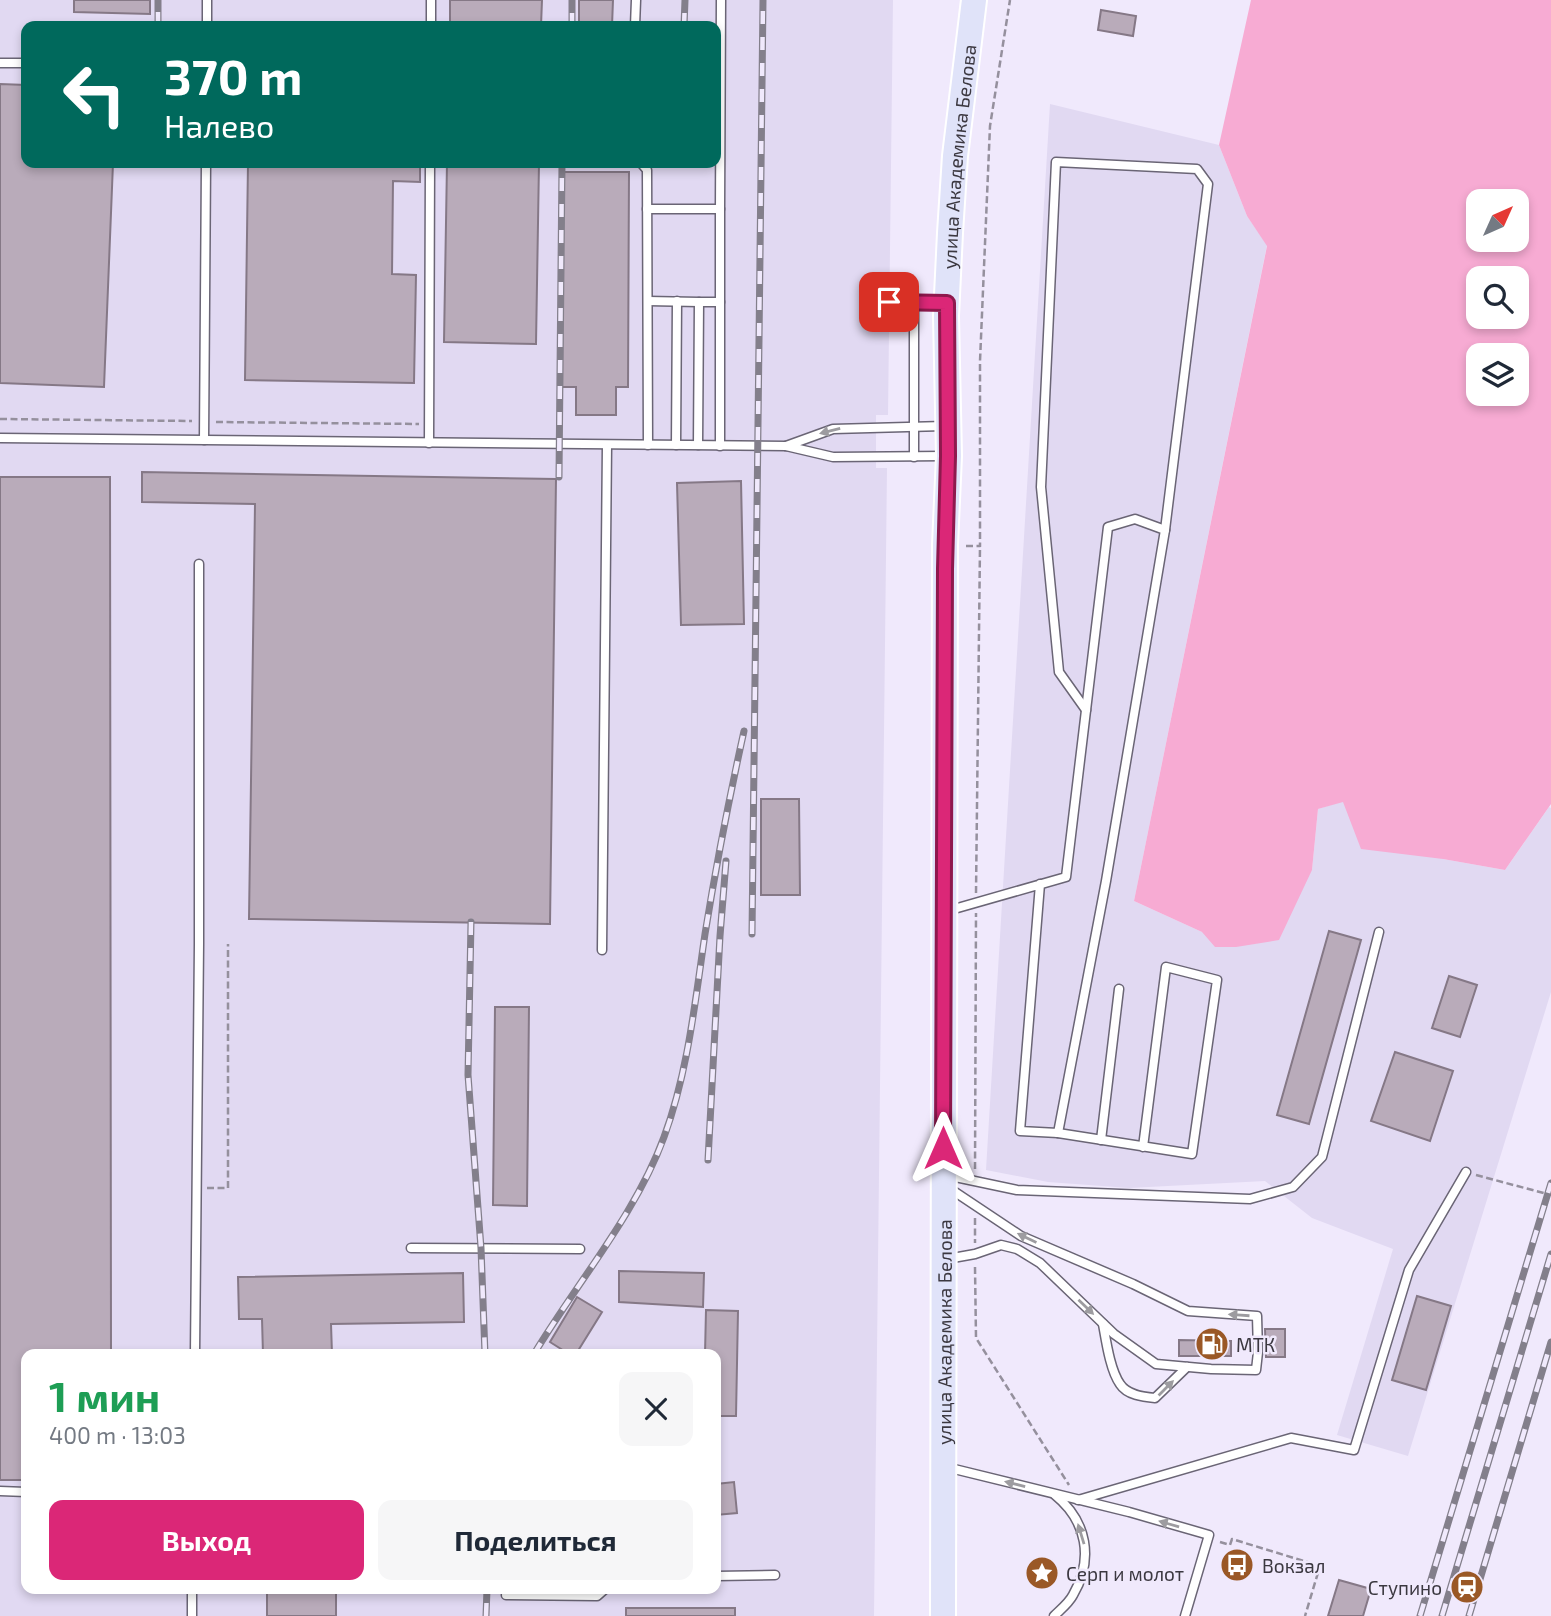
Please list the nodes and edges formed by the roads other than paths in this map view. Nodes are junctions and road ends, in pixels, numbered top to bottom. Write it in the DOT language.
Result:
graph roads {
  1 [pos="207,0"];
  2 [pos="431,0"];
  3 [pos="636,0"];
  4 [pos="721,0"];
  5 [pos="974,0"];
  6 [pos="207,21"];
  7 [pos="430,21"];
  8 [pos="635,21"];
  9 [pos="721,21"];
  10 [pos="0,63"];
  11 [pos="21,63"];
  12 [pos="206,168"];
  13 [pos="430,168"];
  14 [pos="646,168"];
  15 [pos="720,168"];
  16 [pos="648,209"];
  17 [pos="720,209"];
  18 [pos="648,301"];
  19 [pos="677,302"];
  20 [pos="699,302"];
  21 [pos="720,302"];
  22 [pos="870,302"];
  23 [pos="914,303"];
  24 [pos="947,303"];
  25 [pos="948,426"];
  26 [pos="913,427"];
  27 [pos="0,438"];
  28 [pos="204,440"];
  29 [pos="429,443"];
  30 [pos="607,445"];
  31 [pos="648,445"];
  32 [pos="676,445"];
  33 [pos="698,445"];
  34 [pos="720,446"];
  35 [pos="786,446"];
  36 [pos="948,456"];
  37 [pos="914,457"];
  38 [pos="1165,530"];
  39 [pos="199,564"];
  40 [pos="1086,710"];
  41 [pos="1040,884"];
  42 [pos="944,911"];
  43 [pos="1379,932"];
  44 [pos="602,950"];
  45 [pos="1119,989"];
  46 [pos="1058,1133"];
  47 [pos="1101,1140"];
  48 [pos="1143,1147"];
  49 [pos="1466,1172"];
  50 [pos="943,1180"];
  51 [pos="411,1248"];
  52 [pos="580,1249"];
  53 [pos="944,1259"];
  54 [pos="1103,1324"];
  55 [pos="195,1349"];
  56 [pos="1187,1367"];
  57 [pos="943,1466"];
  58 [pos="0,1491"];
  59 [pos="21,1492"];
  60 [pos="1052,1493"];
  61 [pos="1078,1500"];
  62 [pos="721,1576"];
  63 [pos="775,1576"];
  64 [pos="192,1594"];
  65 [pos="599,1594"];
  66 [pos="506,1595"];
  67 [pos="192,1616"];
  68 [pos="943,1616"];
  69 [pos="1054,1616"];
  70 [pos="1185,1616"];
  1 -- 6 [label="lane"];
  2 -- 7 [label="lane"];
  3 -- 8 [label="lane"];
  4 -- 9 [label="lane"];
  5 -- 24 [label="main road, улица Академика Белова"];
  10 -- 11 [label="lane"];
  12 -- 28 [label="lane"];
  13 -- 29 [label="lane"];
  14 -- 16 [label="lane"];
  15 -- 17 [label="lane"];
  16 -- 17 [label="lane"];
  16 -- 18 [label="lane"];
  17 -- 21 [label="lane"];
  18 -- 19 [label="lane"];
  18 -- 31 [label="lane"];
  19 -- 20 [label="lane"];
  19 -- 32 [label="lane"];
  20 -- 21 [label="lane"];
  20 -- 33 [label="lane"];
  21 -- 34 [label="lane"];
  22 -- 23 [label="lane"];
  23 -- 24 [label="lane"];
  23 -- 26 [label="lane"];
  24 -- 25 [label="main road, улица Академика Белова"];
  25 -- 26 [label="lane"];
  25 -- 36 [label="main road, улица Академика Белова"];
  26 -- 35 [label="lane, one-way"];
  26 -- 37 [label="lane"];
  27 -- 28 [label="lane"];
  28 -- 29 [label="lane"];
  29 -- 30 [label="lane"];
  30 -- 31 [label="lane"];
  30 -- 44 [label="lane"];
  31 -- 32 [label="lane"];
  32 -- 33 [label="lane"];
  33 -- 34 [label="lane"];
  34 -- 35 [label="lane"];
  35 -- 37 [label="lane"];
  36 -- 37 [label="lane"];
  36 -- 42 [label="main road, улица Академика Белова"];
  38 -- 40 [label="lane"];
  38 -- 40 [label="lane"];
  38 -- 46 [label="lane"];
  39 -- 55 [label="lane"];
  40 -- 41 [label="lane"];
  41 -- 42 [label="lane"];
  41 -- 46 [label="lane"];
  42 -- 50 [label="main road, улица Академика Белова"];
  43 -- 50 [label="lane"];
  45 -- 47 [label="lane"];
  46 -- 47 [label="lane"];
  47 -- 48 [label="lane"];
  48 -- 48 [label="lane"];
  49 -- 61 [label="lane"];
  50 -- 53 [label="main road, улица Академика Белова"];
  56 -- 50 [label="lane, one-way"];
  51 -- 52 [label="lane"];
  53 -- 54 [label="lane, one-way"];
  53 -- 57 [label="main road, улица Академика Белова"];
  54 -- 56 [label="lane"];
  54 -- 56 [label="lane, one-way"];
  60 -- 57 [label="lane, one-way"];
  57 -- 68 [label="main road, улица Академика Белова"];
  58 -- 59 [label="lane"];
  60 -- 61 [label="lane"];
  69 -- 60 [label="lane, one-way"];
  70 -- 61 [label="lane, one-way"];
  62 -- 63 [label="lane"];
  64 -- 67 [label="lane"];
  65 -- 66 [label="lane"];
}
